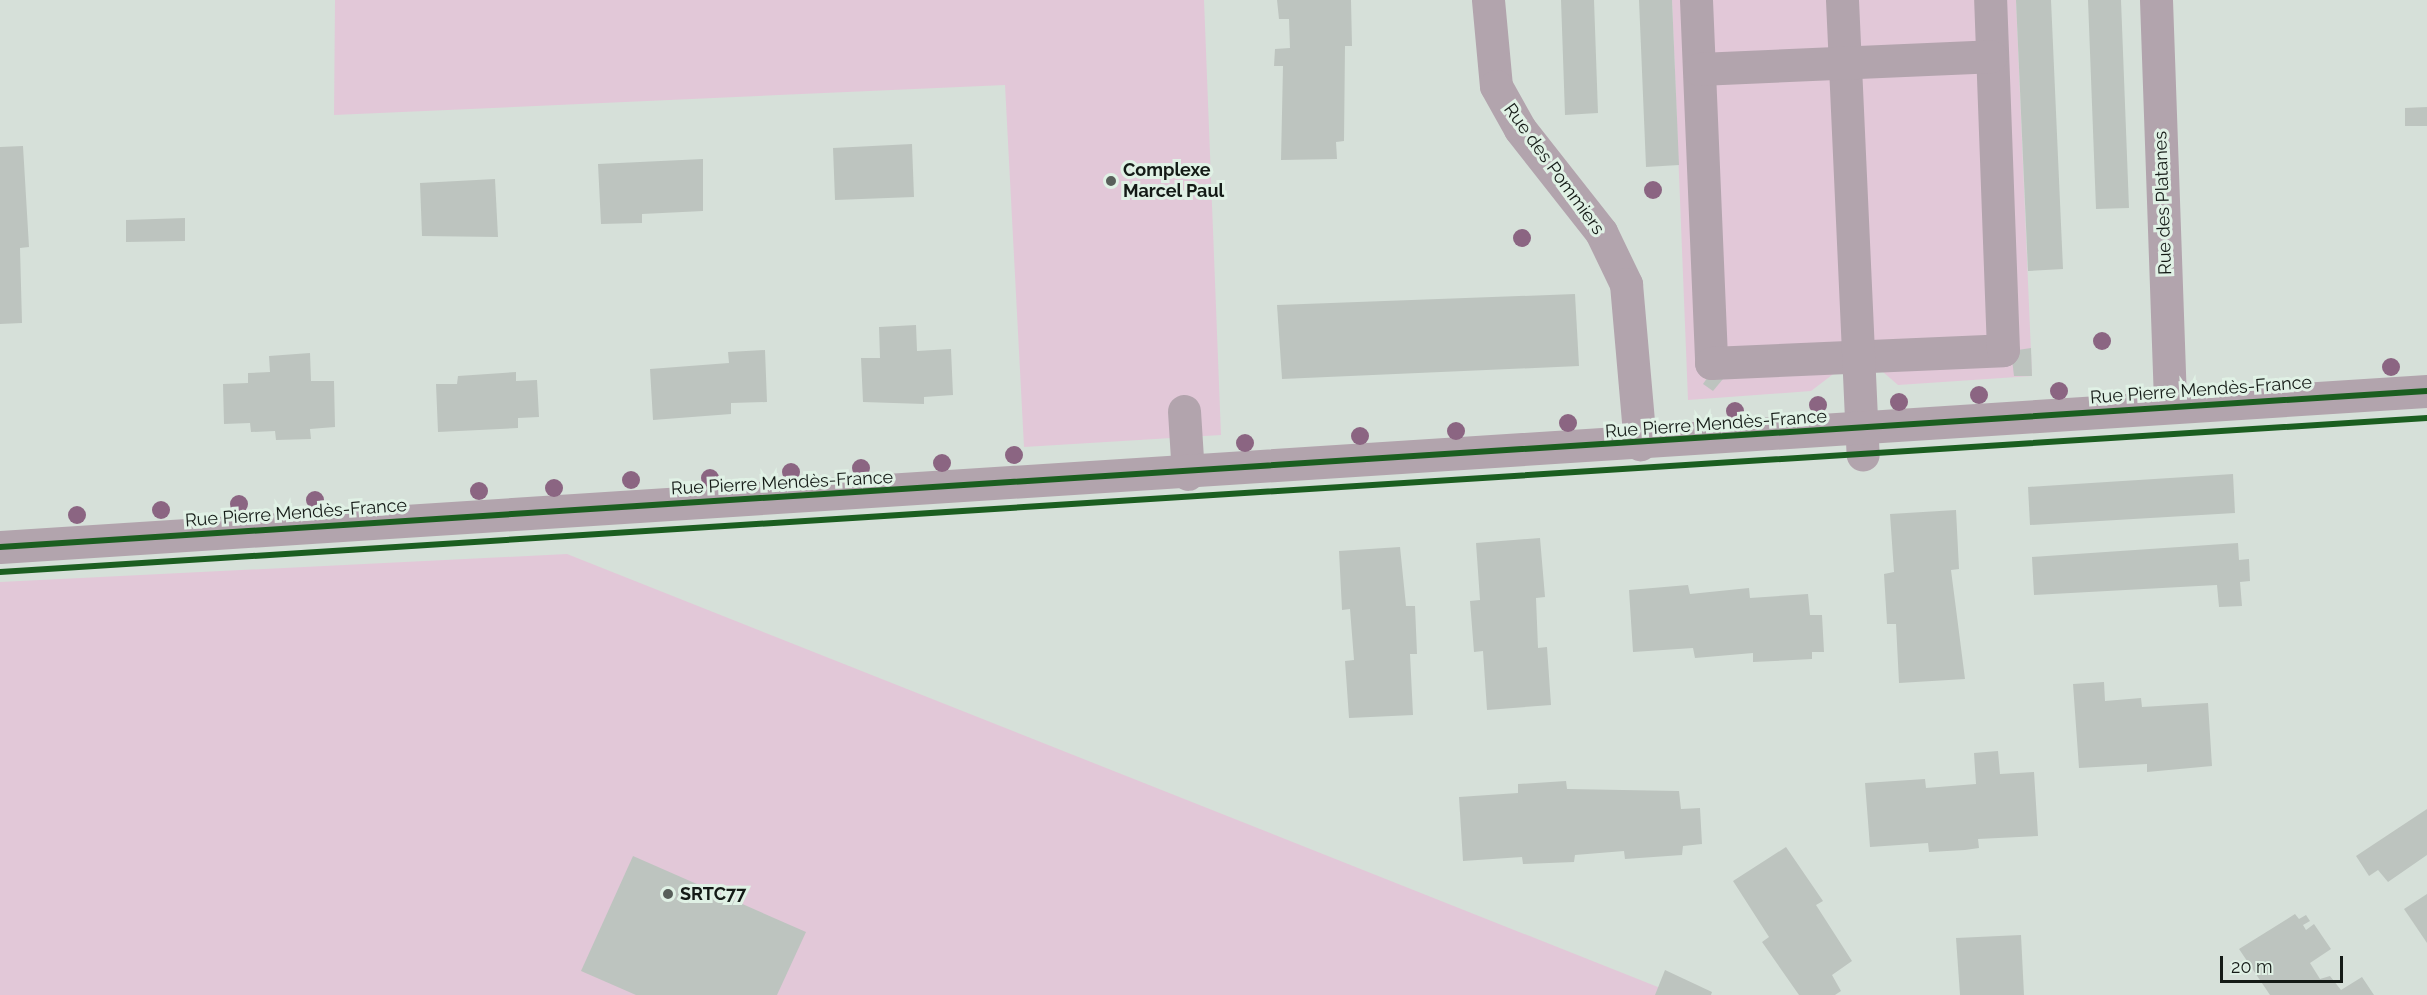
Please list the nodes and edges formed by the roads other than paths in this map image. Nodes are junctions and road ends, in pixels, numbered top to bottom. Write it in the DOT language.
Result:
graph roads {
  1 [pos="1488,0"];
  2 [pos="1696,0"];
  3 [pos="1842,0"];
  4 [pos="1990,0"];
  5 [pos="2156,0"];
  6 [pos="1991,56"];
  7 [pos="1844,62"];
  8 [pos="1699,69"];
  9 [pos="1893,354"];
  10 [pos="1856,356"];
  11 [pos="1806,359"];
  12 [pos="2427,391"];
  13 [pos="1859,392"];
  14 [pos="2170,406"];
  15 [pos="1184,411"];
  16 [pos="1862,442"];
  17 [pos="1640,444"];
  18 [pos="1188,474"];
  19 [pos="0,547"];
  1 -- 17 [label="street, Rue des Pommiers"];
  2 -- 8 [label="street"];
  3 -- 7 [label="street"];
  4 -- 6 [label="street"];
  5 -- 14 [label="street, Rue des Platanes"];
  6 -- 7 [label="street"];
  6 -- 9 [label="street"];
  7 -- 8 [label="street"];
  7 -- 10 [label="street"];
  8 -- 11 [label="street"];
  9 -- 10 [label="street"];
  9 -- 13 [label="street"];
  10 -- 11 [label="street"];
  10 -- 13 [label="street"];
  11 -- 13 [label="street"];
  12 -- 14 [label="street, Rue Pierre Mendès-France"];
  13 -- 16 [label="street"];
  14 -- 16 [label="street, Rue Pierre Mendès-France"];
  15 -- 18 [label="street"];
  16 -- 17 [label="street, Rue Pierre Mendès-France"];
  17 -- 18 [label="street, Rue Pierre Mendès-France"];
  18 -- 19 [label="street, Rue Pierre Mendès-France"];
}
